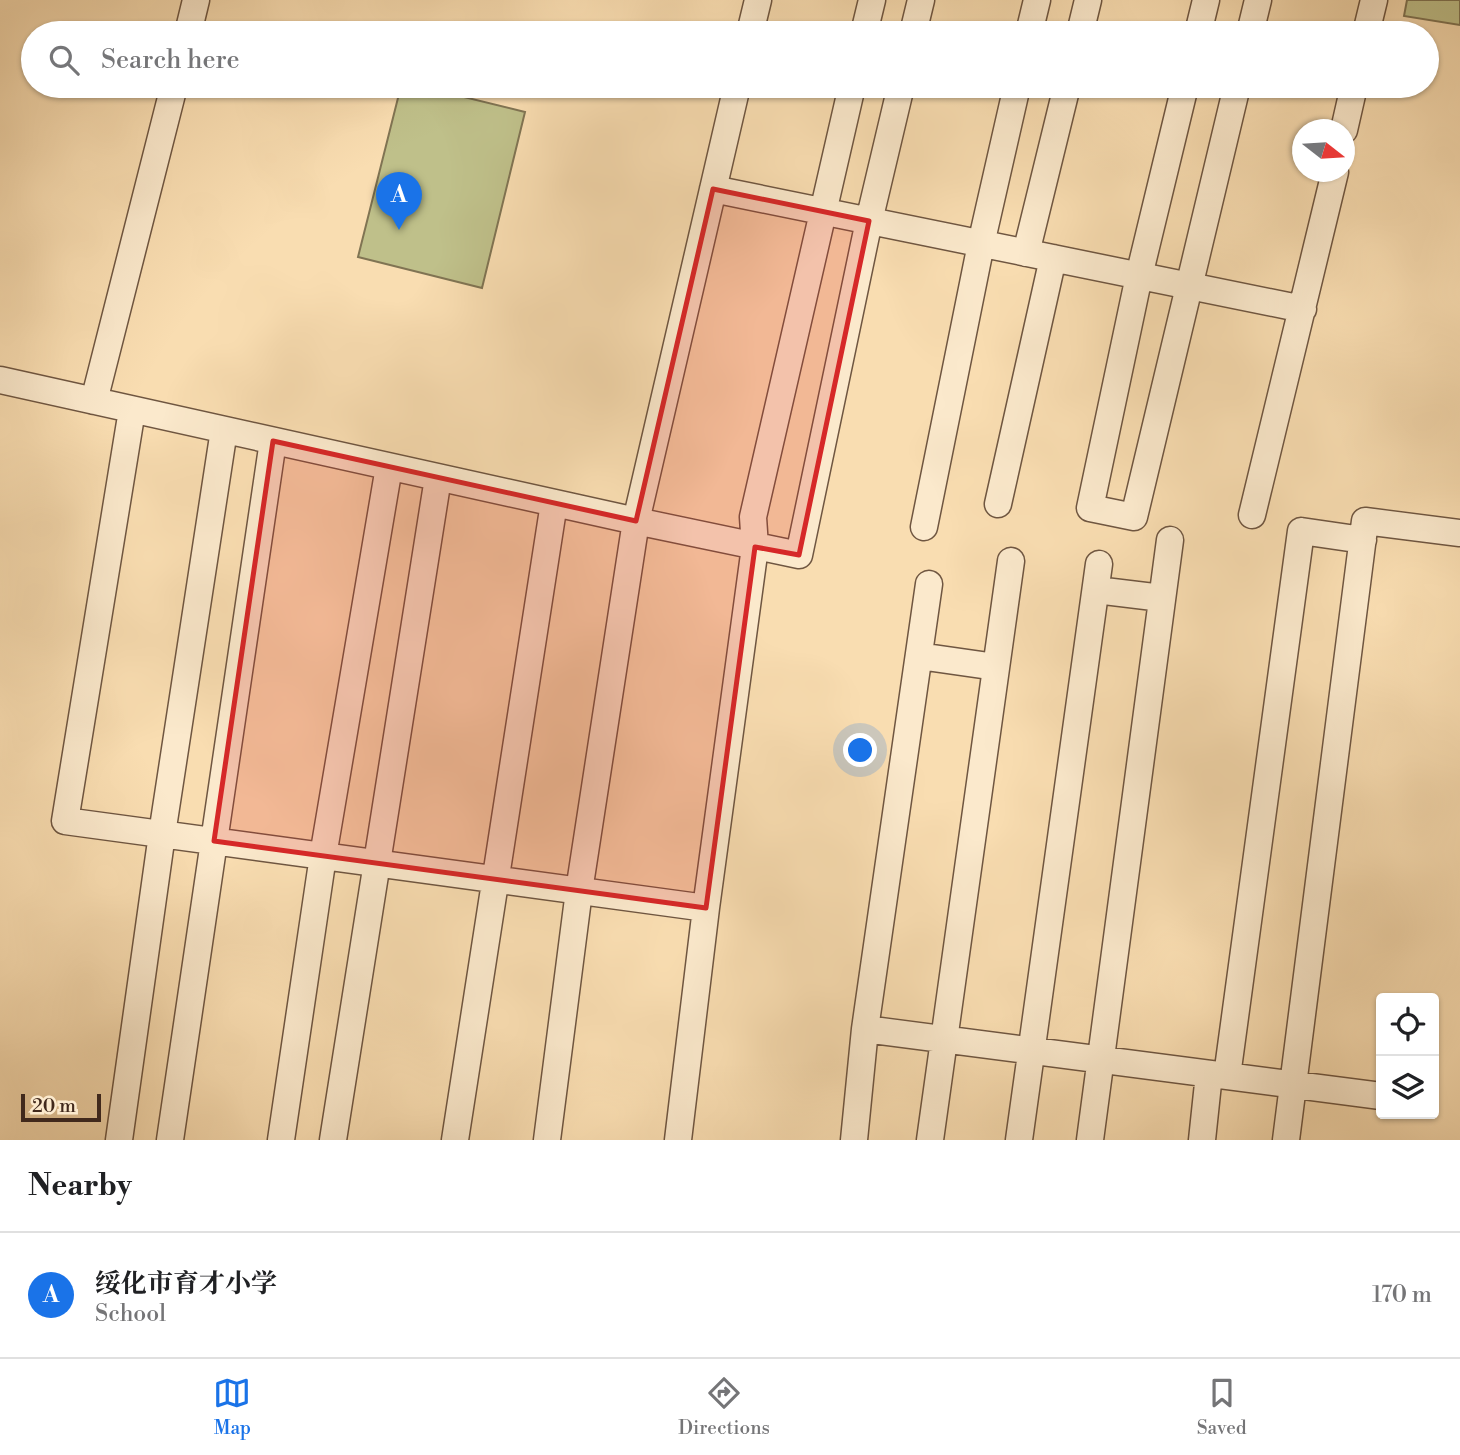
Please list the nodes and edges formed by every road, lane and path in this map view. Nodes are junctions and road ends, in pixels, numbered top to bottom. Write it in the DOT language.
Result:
graph roads {
  1 [pos="196,0"];
  2 [pos="758,0"];
  3 [pos="872,0"];
  4 [pos="921,0"];
  5 [pos="1037,0"];
  6 [pos="1088,0"];
  7 [pos="1206,0"];
  8 [pos="1258,0"];
  9 [pos="1374,0"];
  10 [pos="191,21"];
  11 [pos="753,21"];
  12 [pos="867,21"];
  13 [pos="916,21"];
  14 [pos="1032,21"];
  15 [pos="1083,21"];
  16 [pos="1201,21"];
  17 [pos="1253,21"];
  18 [pos="1369,21"];
  19 [pos="171,98"];
  20 [pos="734,98"];
  21 [pos="849,98"];
  22 [pos="898,98"];
  23 [pos="1014,98"];
  24 [pos="1064,98"];
  25 [pos="1182,98"];
  26 [pos="1234,98"];
  27 [pos="1351,98"];
  28 [pos="1346,119"];
  29 [pos="1333,182"];
  30 [pos="713,190"];
  31 [pos="822,212"];
  32 [pos="869,221"];
  33 [pos="981,244"];
  34 [pos="1026,253"];
  35 [pos="1053,258"];
  36 [pos="1139,276"];
  37 [pos="1190,286"];
  38 [pos="1303,309"];
  39 [pos="0,380"];
  40 [pos="94,401"];
  41 [pos="132,410"];
  42 [pos="224,430"];
  43 [pos="273,441"];
  44 [pos="389,467"];
  45 [pos="438,478"];
  46 [pos="554,503"];
  47 [pos="998,503"];
  48 [pos="1252,515"];
  49 [pos="636,522"];
  50 [pos="923,527"];
  51 [pos="1460,533"];
  52 [pos="1170,540"];
  53 [pos="1363,540"];
  54 [pos="755,547"];
  55 [pos="1011,561"];
  56 [pos="929,584"];
  57 [pos="1162,598"];
  58 [pos="919,656"];
  59 [pos="996,667"];
  60 [pos="162,834"];
  61 [pos="214,841"];
  62 [pos="323,856"];
  63 [pos="377,863"];
  64 [pos="494,879"];
  65 [pos="579,891"];
  66 [pos="706,908"];
  67 [pos="865,1029"];
  68 [pos="944,1039"];
  69 [pos="1031,1051"];
  70 [pos="1102,1060"];
  71 [pos="1218,1075"];
  72 [pos="1293,1085"];
  73 [pos="1376,1095"];
  74 [pos="118,1140"];
  75 [pos="170,1140"];
  76 [pos="281,1140"];
  77 [pos="334,1140"];
  78 [pos="455,1140"];
  79 [pos="547,1140"];
  80 [pos="678,1140"];
  81 [pos="853,1140"];
  82 [pos="930,1140"];
  83 [pos="1019,1140"];
  84 [pos="1090,1140"];
  85 [pos="1202,1140"];
  86 [pos="1286,1140"];
  1 -- 10 [label="street"];
  2 -- 11 [label="street"];
  3 -- 12 [label="street"];
  4 -- 13 [label="street"];
  5 -- 14 [label="street"];
  6 -- 15 [label="street"];
  7 -- 16 [label="street"];
  8 -- 17 [label="street"];
  9 -- 18 [label="street"];
  19 -- 40 [label="street"];
  20 -- 30 [label="street"];
  21 -- 31 [label="street"];
  22 -- 32 [label="street"];
  23 -- 33 [label="street"];
  24 -- 34 [label="street"];
  25 -- 36 [label="street"];
  26 -- 37 [label="street"];
  27 -- 28 [label="street"];
  29 -- 38 [label="street"];
  30 -- 31 [label="street"];
  30 -- 49 [label="street"];
  31 -- 32 [label="street"];
  31 -- 54 [label="street"];
  32 -- 33 [label="street"];
  32 -- 54 [label="street"];
  33 -- 34 [label="street"];
  33 -- 50 [label="street"];
  34 -- 35 [label="street"];
  35 -- 36 [label="street"];
  35 -- 47 [label="street"];
  36 -- 37 [label="street"];
  36 -- 37 [label="street"];
  37 -- 38 [label="street"];
  38 -- 48 [label="street"];
  39 -- 40 [label="street"];
  40 -- 41 [label="street"];
  41 -- 42 [label="street"];
  41 -- 60 [label="street"];
  42 -- 43 [label="street"];
  42 -- 60 [label="street"];
  43 -- 44 [label="street"];
  43 -- 61 [label="street"];
  44 -- 45 [label="street"];
  44 -- 62 [label="street"];
  45 -- 46 [label="street"];
  45 -- 63 [label="street"];
  46 -- 49 [label="street"];
  46 -- 64 [label="street"];
  49 -- 54 [label="street"];
  49 -- 65 [label="street"];
  51 -- 53 [label="street"];
  52 -- 57 [label="street"];
  53 -- 71 [label="street"];
  53 -- 72 [label="street"];
  54 -- 66 [label="street"];
  55 -- 59 [label="street"];
  56 -- 58 [label="street"];
  57 -- 69 [label="street"];
  57 -- 70 [label="street"];
  58 -- 59 [label="street"];
  58 -- 67 [label="street"];
  59 -- 68 [label="street"];
  60 -- 61 [label="street"];
  60 -- 74 [label="street"];
  61 -- 62 [label="street"];
  61 -- 75 [label="street"];
  62 -- 63 [label="street"];
  62 -- 76 [label="street"];
  63 -- 64 [label="street"];
  63 -- 77 [label="street"];
  64 -- 65 [label="street"];
  64 -- 78 [label="street"];
  65 -- 66 [label="street"];
  65 -- 79 [label="street"];
  66 -- 80 [label="street"];
  67 -- 68 [label="street"];
  67 -- 81 [label="street"];
  68 -- 69 [label="street"];
  68 -- 82 [label="street"];
  69 -- 70 [label="street"];
  69 -- 83 [label="street"];
  70 -- 71 [label="street"];
  70 -- 84 [label="street"];
  71 -- 72 [label="street"];
  71 -- 85 [label="street"];
  72 -- 73 [label="street"];
  72 -- 86 [label="street"];
}
